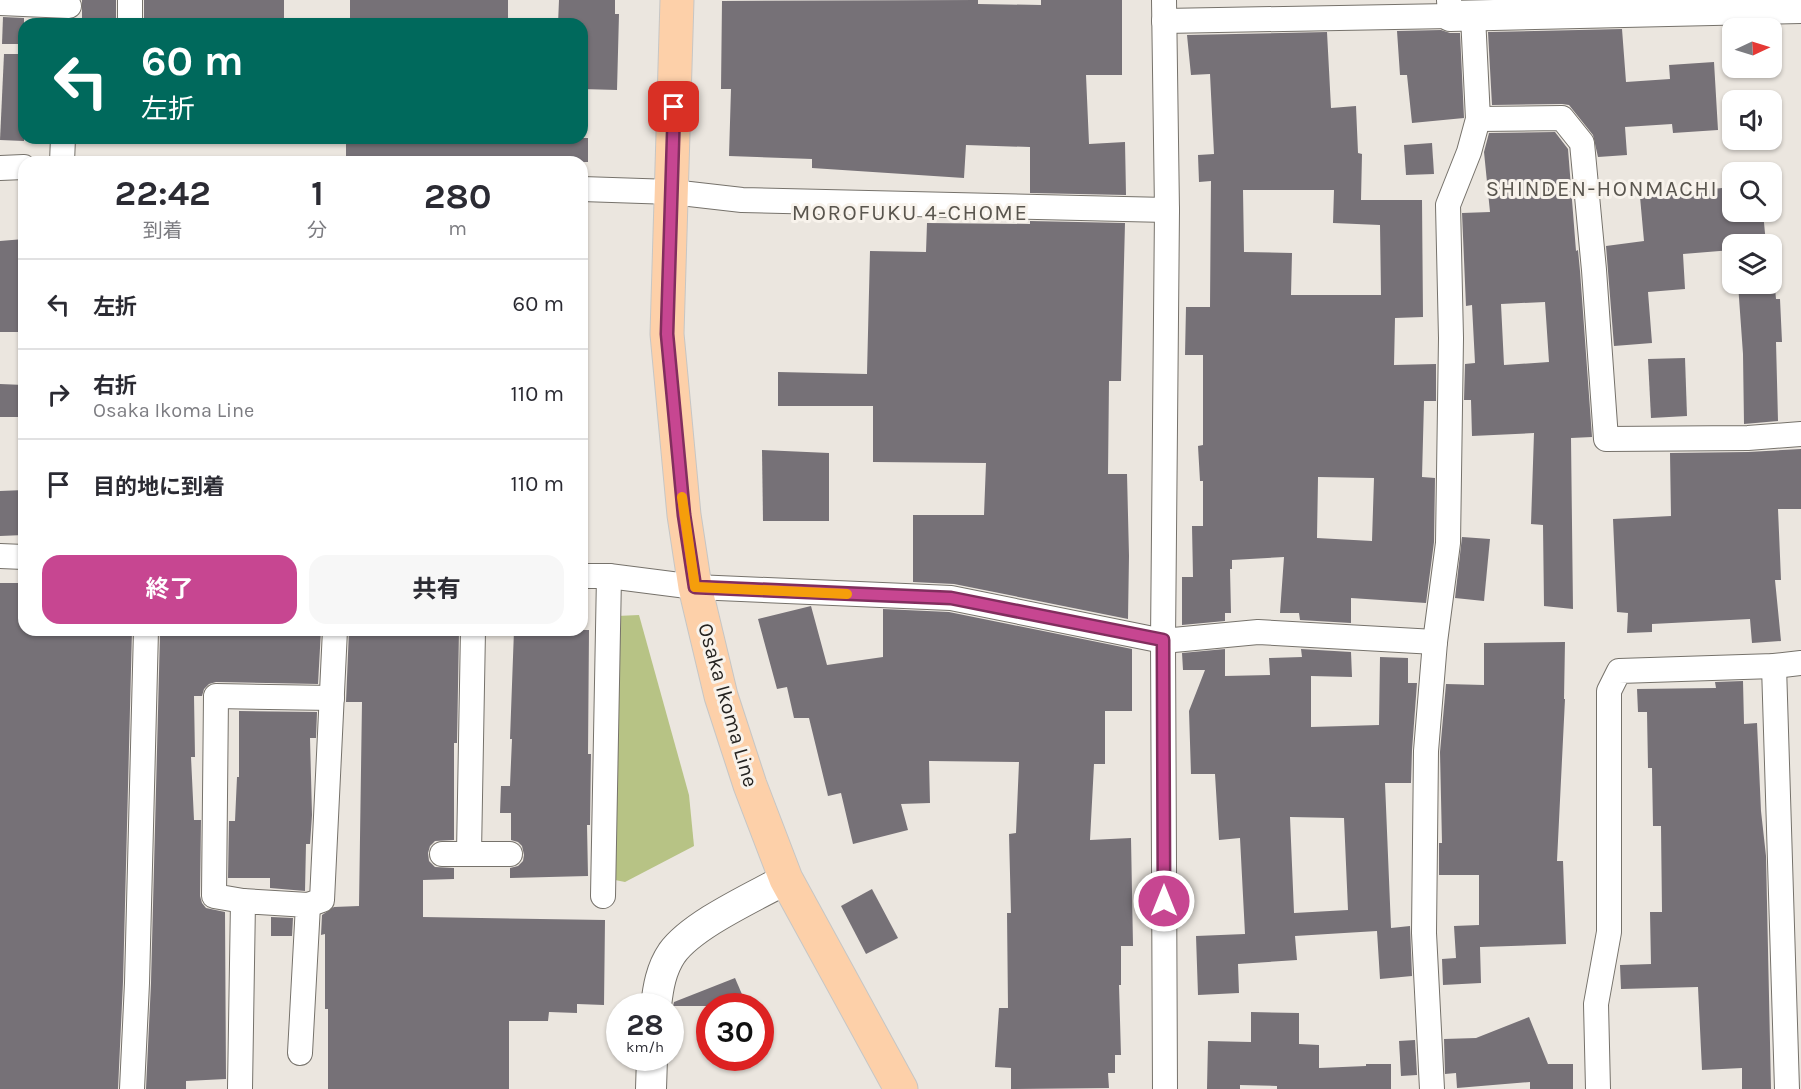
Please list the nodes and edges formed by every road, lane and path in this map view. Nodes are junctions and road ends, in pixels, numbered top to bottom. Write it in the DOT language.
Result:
graph roads {
  1 [pos="677,0"];
  2 [pos="0,3"];
  3 [pos="1801,8"];
  4 [pos="69,10"];
  5 [pos="1164,10"];
  6 [pos="1457,11"];
  7 [pos="1478,119"];
  8 [pos="0,168"];
  9 [pos="18,168"];
  10 [pos="588,189"];
  11 [pos="672,192"];
  12 [pos="1167,210"];
  13 [pos="1801,434"];
  14 [pos="0,556"];
  15 [pos="18,557"];
  16 [pos="588,576"];
  17 [pos="609,576"];
  18 [pos="695,587"];
  19 [pos="146,636"];
  20 [pos="335,636"];
  21 [pos="473,636"];
  22 [pos="1163,640"];
  23 [pos="1435,642"];
  24 [pos="1801,663"];
  25 [pos="1774,666"];
  26 [pos="332,698"];
  27 [pos="469,853"];
  28 [pos="442,854"];
  29 [pos="510,854"];
  30 [pos="786,879"];
  31 [pos="603,896"];
  32 [pos="243,901"];
  33 [pos="308,905"];
  34 [pos="658,993"];
  35 [pos="300,1053"];
  36 [pos="652,1071"];
  37 [pos="132,1089"];
  38 [pos="240,1089"];
  39 [pos="651,1089"];
  40 [pos="901,1089"];
  41 [pos="1165,1089"];
  42 [pos="1432,1089"];
  43 [pos="1598,1089"];
  44 [pos="1787,1089"];
  1 -- 11 [label="main road, Osaka Ikoma Line"];
  2 -- 4 [label="street"];
  3 -- 6 [label="street"];
  5 -- 6 [label="street"];
  5 -- 12 [label="street"];
  6 -- 7 [label="street"];
  7 -- 13 [label="street"];
  7 -- 23 [label="street"];
  8 -- 9 [label="street"];
  10 -- 11 [label="street"];
  11 -- 12 [label="street"];
  11 -- 18 [label="main road, Osaka Ikoma Line"];
  12 -- 22 [label="street"];
  14 -- 15 [label="street"];
  16 -- 17 [label="street"];
  17 -- 18 [label="street"];
  17 -- 31 [label="street"];
  18 -- 22 [label="street"];
  18 -- 30 [label="main road, Osaka Ikoma Line"];
  19 -- 37 [label="street"];
  20 -- 26 [label="street"];
  21 -- 27 [label="street"];
  22 -- 23 [label="street"];
  22 -- 41 [label="street"];
  23 -- 42 [label="street"];
  24 -- 25 [label="street"];
  25 -- 43 [label="street"];
  25 -- 44 [label="street"];
  26 -- 32 [label="street"];
  26 -- 33 [label="street"];
  27 -- 28 [label="street"];
  27 -- 29 [label="street"];
  30 -- 34 [label="street"];
  30 -- 40 [label="main road, Osaka Ikoma Line"];
  32 -- 33 [label="street"];
  32 -- 38 [label="street"];
  33 -- 35 [label="street"];
  36 -- 39 [label="street"];
}
